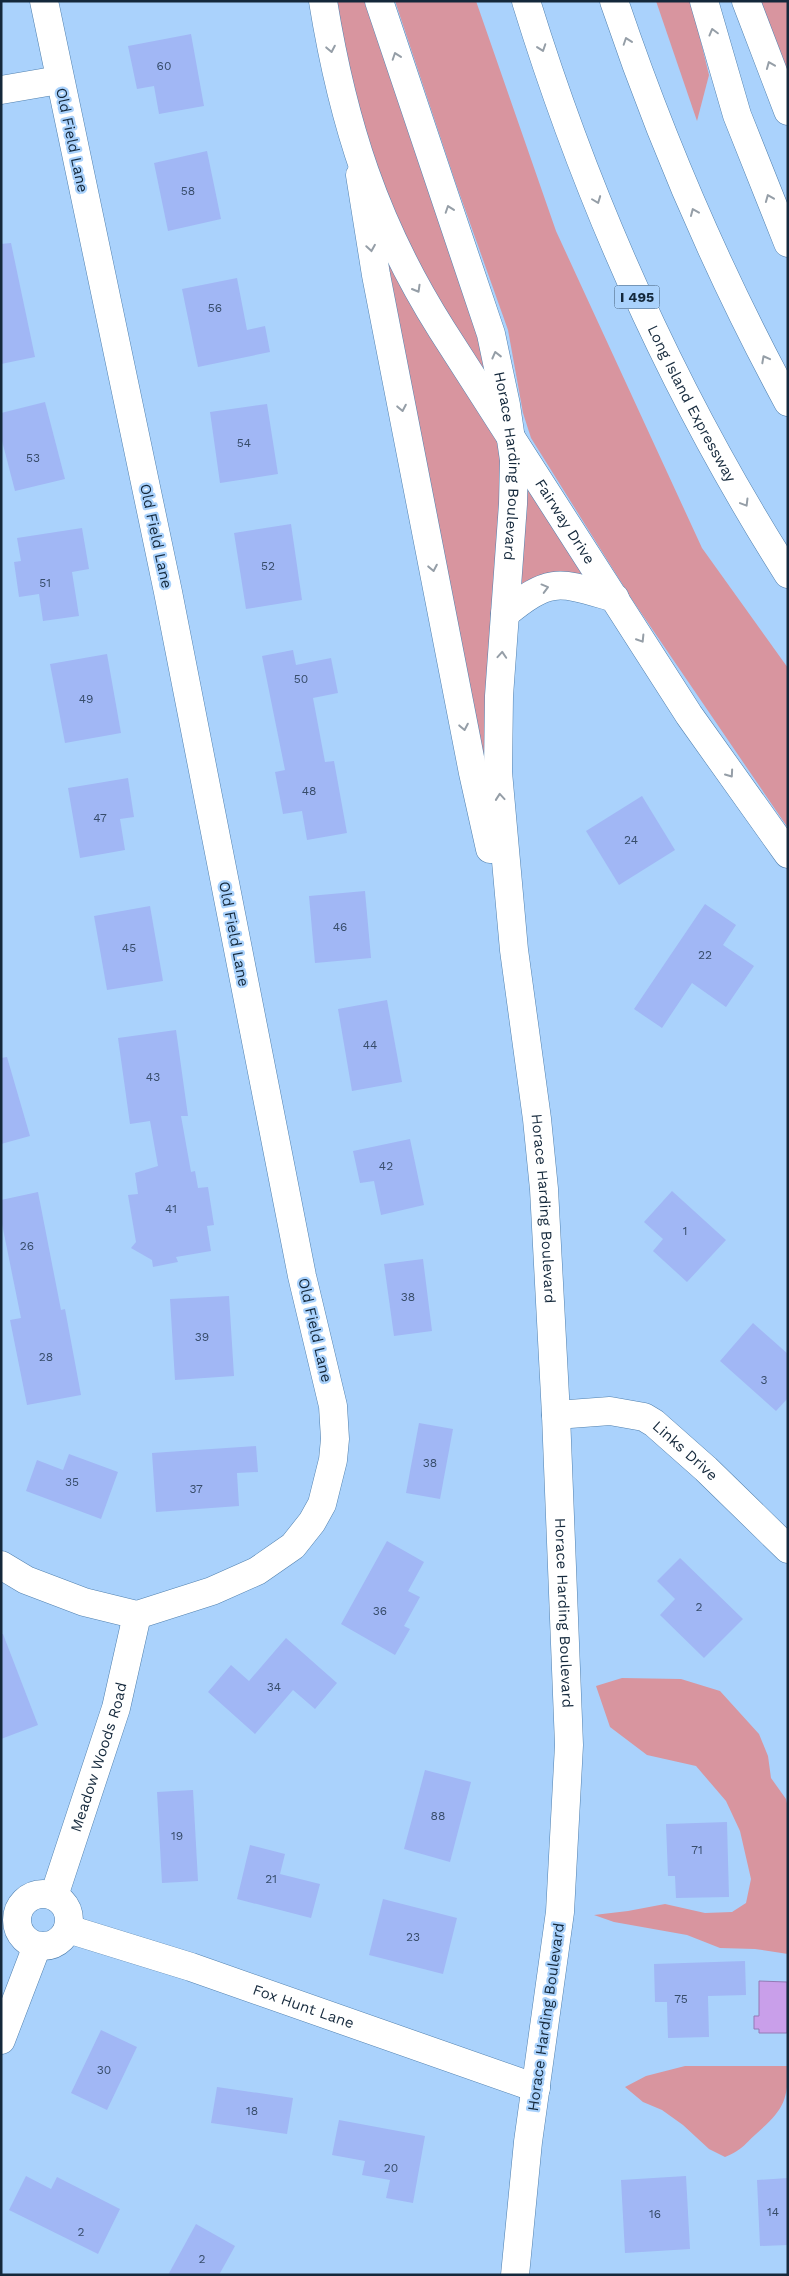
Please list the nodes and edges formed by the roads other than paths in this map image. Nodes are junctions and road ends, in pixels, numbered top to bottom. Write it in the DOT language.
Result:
graph roads {
  1 [pos="44,1"];
  2 [pos="323,1"];
  3 [pos="379,1"];
  4 [pos="526,1"];
  5 [pos="614,1"];
  6 [pos="704,1"];
  7 [pos="746,1"];
  8 [pos="59,80"];
  9 [pos="1,90"];
  10 [pos="788,111"];
  11 [pos="355,148"];
  12 [pos="788,243"];
  13 [pos="788,402"];
  14 [pos="511,437"];
  15 [pos="788,574"];
  16 [pos="615,598"];
  17 [pos="505,614"];
  18 [pos="788,854"];
  19 [pos="514,950"];
  20 [pos="556,1415"];
  21 [pos="788,1549"];
  22 [pos="1,1565"];
  23 [pos="137,1615"];
  24 [pos="54,1896"];
  25 [pos="10,1910"];
  26 [pos="68,1930"];
  27 [pos="37,1946"];
  28 [pos="1,2040"];
  29 [pos="536,2088"];
  30 [pos="515,2275"];
  1 -- 8 [label="main road, Old Field Lane"];
  2 -- 11 [label="main road, Horace Harding Boulevard, one-way"];
  14 -- 3 [label="main road, Horace Harding Boulevard, one-way"];
  4 -- 15 [label="main road, Long Island Expressway / I 495, one-way"];
  13 -- 5 [label="main road, one-way"];
  12 -- 6 [label="main road, one-way"];
  10 -- 7 [label="main road, one-way"];
  8 -- 9 [label="main road"];
  8 -- 23 [label="main road, Old Field Lane"];
  11 -- 14 [label="main road, Fairway Drive, one-way"];
  11 -- 19 [label="main road, Horace Harding Boulevard, one-way"];
  14 -- 16 [label="main road, Fairway Drive"];
  14 -- 17 [label="main road, Horace Harding Boulevard"];
  17 -- 16 [label="main road, one-way"];
  16 -- 18 [label="main road, Fairway Drive, one-way"];
  19 -- 17 [label="main road, Horace Harding Boulevard, one-way"];
  19 -- 20 [label="main road, Horace Harding Boulevard"];
  20 -- 21 [label="main road, Links Drive"];
  20 -- 29 [label="main road, Horace Harding Boulevard"];
  22 -- 23 [label="main road"];
  23 -- 24 [label="main road, Meadow Woods Road"];
  24 -- 25 [label="main road"];
  24 -- 26 [label="main road"];
  25 -- 27 [label="main road"];
  26 -- 27 [label="main road"];
  26 -- 29 [label="main road, Fox Hunt Lane"];
  27 -- 28 [label="main road"];
  29 -- 30 [label="main road, Horace Harding Boulevard"];
}
